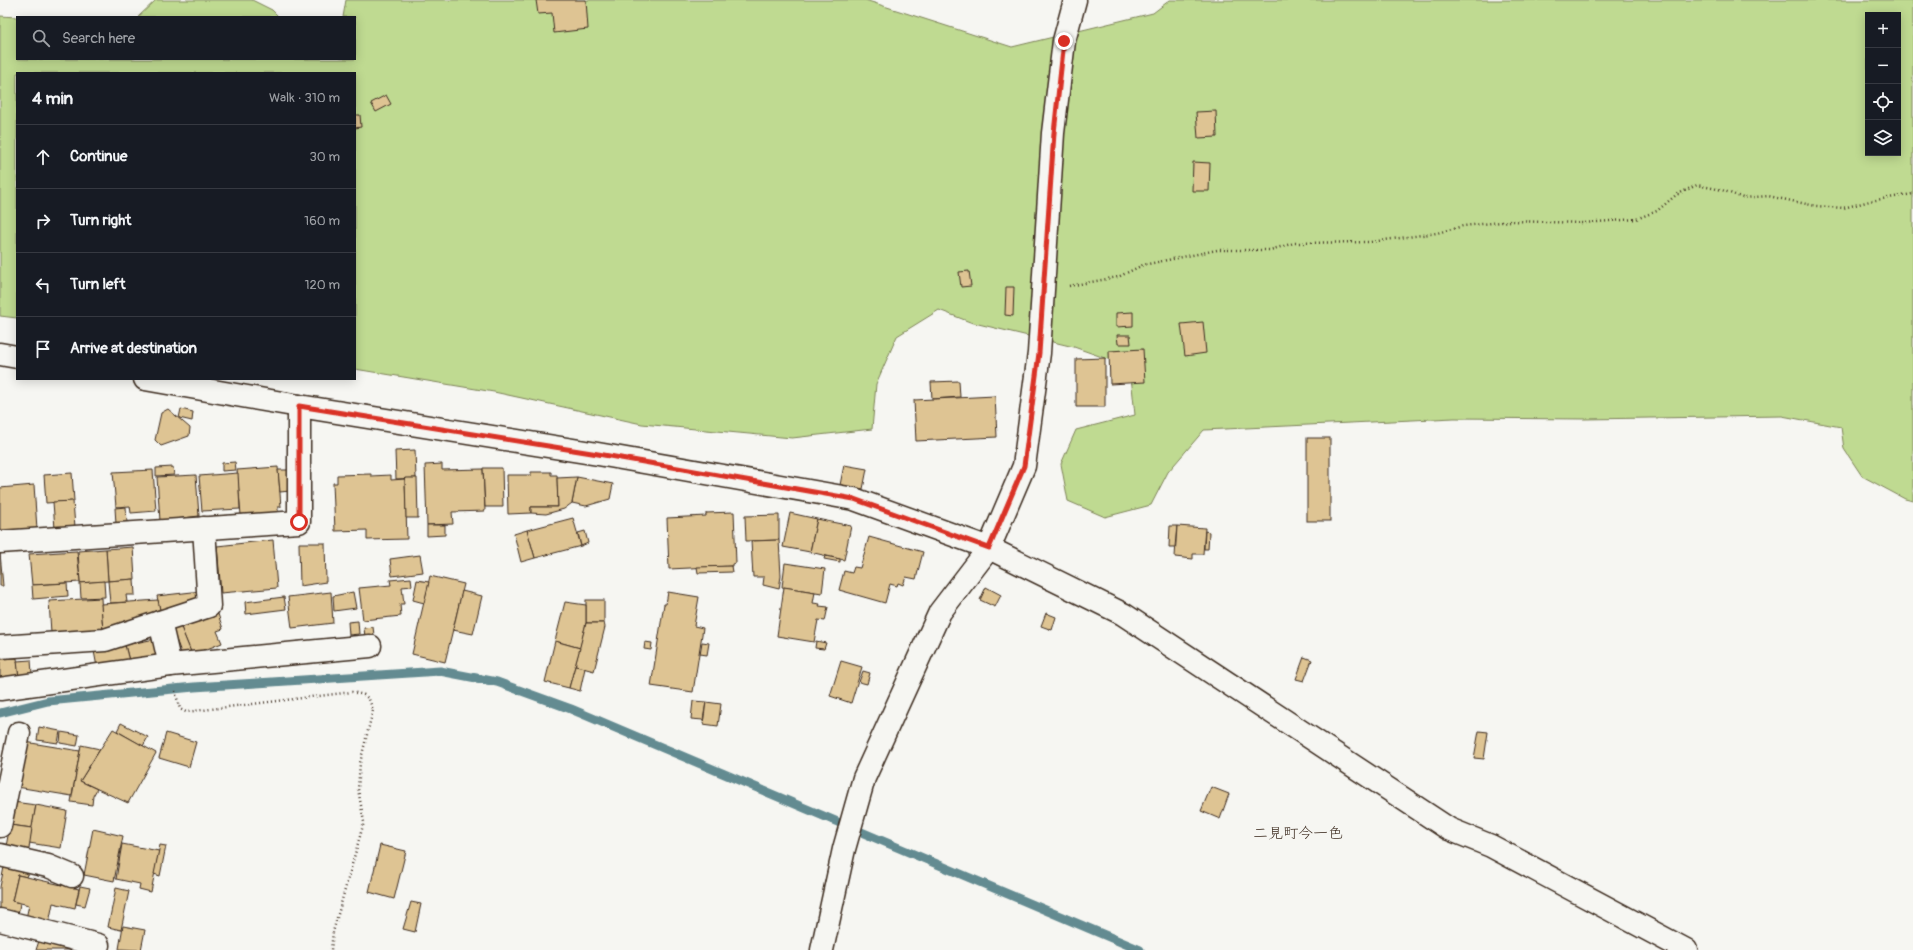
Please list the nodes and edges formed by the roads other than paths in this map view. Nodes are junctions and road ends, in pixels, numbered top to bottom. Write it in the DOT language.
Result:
graph roads {
  1 [pos="1075,0"];
  2 [pos="0,354"];
  3 [pos="16,357"];
  4 [pos="151,380"];
  5 [pos="299,406"];
  6 [pos="204,528"];
  7 [pos="0,542"];
  8 [pos="989,548"];
  9 [pos="160,622"];
  10 [pos="370,646"];
  11 [pos="0,647"];
  12 [pos="170,664"];
  13 [pos="0,690"];
  14 [pos="19,733"];
  15 [pos="0,826"];
  16 [pos="0,856"];
  17 [pos="72,876"];
  18 [pos="0,920"];
  19 [pos="98,946"];
  20 [pos="822,950"];
  21 [pos="1686,950"];
  1 -- 8 [label="street"];
  2 -- 3 [label="street"];
  4 -- 5 [label="street"];
  5 -- 6 [label="street"];
  5 -- 8 [label="street"];
  6 -- 7 [label="street"];
  6 -- 9 [label="street"];
  8 -- 20 [label="street"];
  8 -- 21 [label="street"];
  9 -- 11 [label="street"];
  9 -- 12 [label="street"];
  10 -- 12 [label="street"];
  12 -- 13 [label="street"];
  14 -- 15 [label="street"];
  16 -- 17 [label="street"];
  18 -- 19 [label="street"];
}
